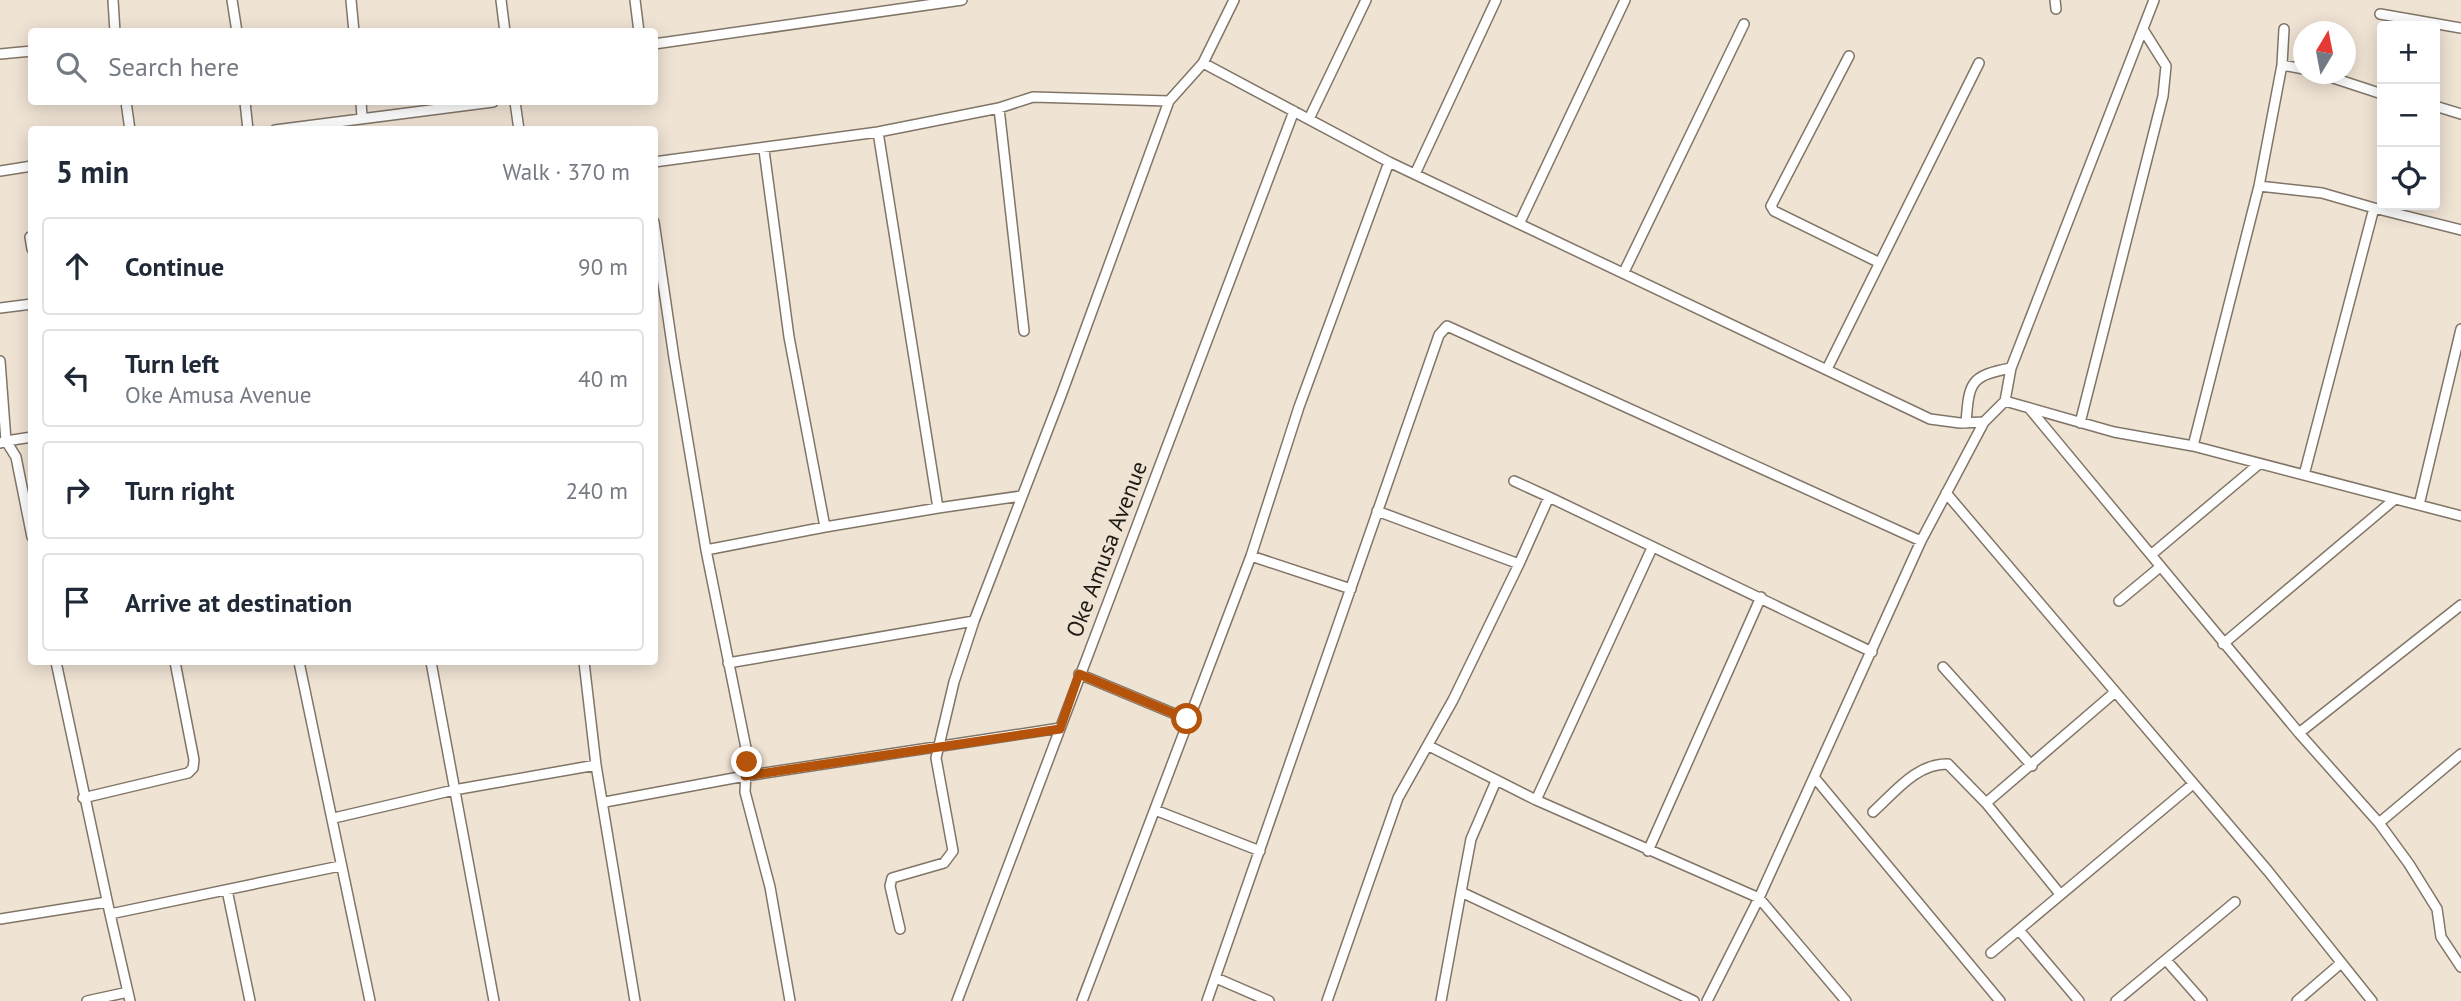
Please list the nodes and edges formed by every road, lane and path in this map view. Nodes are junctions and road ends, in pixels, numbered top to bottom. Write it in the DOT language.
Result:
graph roads {
  1 [pos="113,0"];
  2 [pos="232,0"];
  3 [pos="351,0"];
  4 [pos="501,0"];
  5 [pos="635,0"];
  6 [pos="962,0"];
  7 [pos="1234,0"];
  8 [pos="1366,0"];
  9 [pos="1496,0"];
  10 [pos="1626,0"];
  11 [pos="2154,0"];
  12 [pos="2380,14"];
  13 [pos="1744,24"];
  14 [pos="115,28"];
  15 [pos="236,28"];
  16 [pos="354,28"];
  17 [pos="504,28"];
  18 [pos="638,28"];
  19 [pos="2461,28"];
  20 [pos="2284,29"];
  21 [pos="2144,31"];
  22 [pos="658,43"];
  23 [pos="28,51"];
  24 [pos="0,54"];
  25 [pos="1849,56"];
  26 [pos="1203,63"];
  27 [pos="1979,63"];
  28 [pos="2282,65"];
  29 [pos="2293,67"];
  30 [pos="2352,84"];
  31 [pos="2377,92"];
  32 [pos="1170,101"];
  33 [pos="127,105"];
  34 [pos="245,105"];
  35 [pos="361,105"];
  36 [pos="467,105"];
  37 [pos="515,105"];
  38 [pos="999,108"];
  39 [pos="2440,108"];
  40 [pos="1294,111"];
  41 [pos="2461,114"];
  42 [pos="362,117"];
  43 [pos="1309,119"];
  44 [pos="130,126"];
  45 [pos="248,126"];
  46 [pos="302,126"];
  47 [pos="518,126"];
  48 [pos="877,132"];
  49 [pos="764,150"];
  50 [pos="658,162"];
  51 [pos="1388,162"];
  52 [pos="28,167"];
  53 [pos="0,171"];
  54 [pos="1415,174"];
  55 [pos="2259,186"];
  56 [pos="2374,208"];
  57 [pos="1520,222"];
  58 [pos="2461,230"];
  59 [pos="658,249"];
  60 [pos="1878,262"];
  61 [pos="1624,272"];
  62 [pos="28,304"];
  63 [pos="0,308"];
  64 [pos="2461,329"];
  65 [pos="1024,331"];
  66 [pos="0,361"];
  67 [pos="2011,368"];
  68 [pos="1827,369"];
  69 [pos="2005,401"];
  70 [pos="2029,408"];
  71 [pos="1984,422"];
  72 [pos="1966,423"];
  73 [pos="2080,423"];
  74 [pos="28,438"];
  75 [pos="3,442"];
  76 [pos="2193,446"];
  77 [pos="2259,464"];
  78 [pos="2304,475"];
  79 [pos="1514,481"];
  80 [pos="1946,493"];
  81 [pos="1021,496"];
  82 [pos="1549,497"];
  83 [pos="2395,499"];
  84 [pos="2419,505"];
  85 [pos="938,508"];
  86 [pos="1377,511"];
  87 [pos="2461,516"];
  88 [pos="28,517"];
  89 [pos="825,527"];
  90 [pos="1921,541"];
  91 [pos="1653,548"];
  92 [pos="706,550"];
  93 [pos="2152,554"];
  94 [pos="1251,556"];
  95 [pos="1519,564"];
  96 [pos="2160,567"];
  97 [pos="1352,589"];
  98 [pos="1762,597"];
  99 [pos="2119,601"];
  100 [pos="2461,605"];
  101 [pos="974,621"];
  102 [pos="2223,645"];
  103 [pos="1872,652"];
  104 [pos="728,663"];
  105 [pos="57,665"];
  106 [pos="176,665"];
  107 [pos="300,665"];
  108 [pos="432,665"];
  109 [pos="584,665"];
  110 [pos="1942,667"];
  111 [pos="1079,674"];
  112 [pos="2114,693"];
  113 [pos="1187,719"];
  114 [pos="1060,729"];
  115 [pos="2299,733"];
  116 [pos="938,745"];
  117 [pos="1429,746"];
  118 [pos="2461,754"];
  119 [pos="596,765"];
  120 [pos="2032,766"];
  121 [pos="745,776"];
  122 [pos="1814,777"];
  123 [pos="1496,781"];
  124 [pos="2193,784"];
  125 [pos="454,790"];
  126 [pos="83,798"];
  127 [pos="1536,800"];
  128 [pos="604,802"];
  129 [pos="1986,803"];
  130 [pos="1155,810"];
  131 [pos="1873,812"];
  132 [pos="334,818"];
  133 [pos="2379,823"];
  134 [pos="1260,851"];
  135 [pos="1648,851"];
  136 [pos="340,866"];
  137 [pos="227,890"];
  138 [pos="1461,892"];
  139 [pos="2060,894"];
  140 [pos="1759,898"];
  141 [pos="107,902"];
  142 [pos="2235,902"];
  143 [pos="110,915"];
  144 [pos="0,919"];
  145 [pos="900,929"];
  146 [pos="2019,930"];
  147 [pos="1991,953"];
  148 [pos="2166,960"];
  149 [pos="2340,964"];
  150 [pos="2461,967"];
  151 [pos="1216,978"];
  152 [pos="129,996"];
  153 [pos="87,1001"];
  154 [pos="250,1001"];
  155 [pos="370,1001"];
  156 [pos="494,1001"];
  157 [pos="635,1001"];
  158 [pos="790,1001"];
  159 [pos="957,1001"];
  160 [pos="1082,1001"];
  161 [pos="1207,1001"];
  162 [pos="1269,1001"];
  163 [pos="1327,1001"];
  164 [pos="1441,1001"];
  165 [pos="1694,1001"];
  166 [pos="1707,1001"];
  167 [pos="1846,1001"];
  168 [pos="2000,1001"];
  169 [pos="2079,1001"];
  170 [pos="2116,1001"];
  171 [pos="2202,1001"];
  172 [pos="2297,1001"];
  173 [pos="2372,1001"];
  1 -- 14 [label="street"];
  2 -- 15 [label="street"];
  3 -- 16 [label="street"];
  4 -- 17 [label="street"];
  5 -- 18 [label="street"];
  6 -- 22 [label="street"];
  7 -- 26 [label="street"];
  8 -- 43 [label="street"];
  9 -- 54 [label="street"];
  10 -- 57 [label="street"];
  11 -- 21 [label="street"];
  12 -- 19 [label="street"];
  13 -- 61 [label="street"];
  20 -- 28 [label="street"];
  21 -- 67 [label="street"];
  21 -- 73 [label="street"];
  23 -- 24 [label="street"];
  25 -- 60 [label="street"];
  26 -- 32 [label="street"];
  26 -- 40 [label="street"];
  27 -- 60 [label="street"];
  28 -- 29 [label="street"];
  28 -- 55 [label="street"];
  30 -- 31 [label="street"];
  32 -- 38 [label="street"];
  32 -- 81 [label="street"];
  33 -- 44 [label="street"];
  34 -- 45 [label="street"];
  35 -- 42 [label="street"];
  36 -- 42 [label="street"];
  37 -- 47 [label="street"];
  38 -- 48 [label="street"];
  38 -- 65 [label="street"];
  39 -- 41 [label="street"];
  40 -- 43 [label="street"];
  40 -- 111 [label="street, Oke Amusa Avenue"];
  42 -- 46 [label="street"];
  43 -- 51 [label="street"];
  48 -- 49 [label="street"];
  48 -- 85 [label="street"];
  49 -- 50 [label="street"];
  49 -- 89 [label="street"];
  51 -- 54 [label="street"];
  51 -- 94 [label="street"];
  52 -- 53 [label="street"];
  54 -- 57 [label="street"];
  55 -- 56 [label="street"];
  55 -- 76 [label="street"];
  56 -- 58 [label="street"];
  56 -- 78 [label="street"];
  57 -- 61 [label="street"];
  59 -- 92 [label="street"];
  60 -- 68 [label="street"];
  61 -- 68 [label="street"];
  62 -- 63 [label="street"];
  64 -- 84 [label="street"];
  66 -- 75 [label="street"];
  67 -- 69 [label="street"];
  67 -- 72 [label="street"];
  68 -- 72 [label="street"];
  69 -- 70 [label="street"];
  69 -- 71 [label="street"];
  70 -- 73 [label="street"];
  70 -- 93 [label="street"];
  71 -- 72 [label="street"];
  71 -- 80 [label="street"];
  73 -- 76 [label="street"];
  74 -- 75 [label="street"];
  75 -- 88 [label="street"];
  76 -- 77 [label="street"];
  77 -- 78 [label="street"];
  77 -- 93 [label="street"];
  78 -- 83 [label="street"];
  79 -- 82 [label="street"];
  80 -- 90 [label="street"];
  80 -- 112 [label="street"];
  81 -- 85 [label="street"];
  81 -- 101 [label="street"];
  82 -- 91 [label="street"];
  82 -- 95 [label="street"];
  83 -- 84 [label="street"];
  83 -- 102 [label="street"];
  84 -- 87 [label="street"];
  85 -- 89 [label="street"];
  86 -- 90 [label="street"];
  86 -- 95 [label="street"];
  86 -- 97 [label="street"];
  89 -- 92 [label="street"];
  90 -- 103 [label="street"];
  91 -- 98 [label="street"];
  91 -- 127 [label="street"];
  92 -- 104 [label="street"];
  93 -- 96 [label="street"];
  94 -- 97 [label="street"];
  94 -- 113 [label="street"];
  95 -- 117 [label="street"];
  96 -- 99 [label="street"];
  96 -- 102 [label="street"];
  97 -- 134 [label="street"];
  98 -- 103 [label="street"];
  98 -- 135 [label="street"];
  100 -- 115 [label="street"];
  101 -- 104 [label="street"];
  101 -- 116 [label="street"];
  102 -- 115 [label="street"];
  103 -- 122 [label="street"];
  104 -- 121 [label="street"];
  105 -- 126 [label="street"];
  106 -- 126 [label="street"];
  107 -- 132 [label="street"];
  108 -- 125 [label="street"];
  109 -- 119 [label="street"];
  110 -- 120 [label="street"];
  111 -- 113 [label="street"];
  111 -- 114 [label="street, Oke Amusa Avenue"];
  112 -- 120 [label="street"];
  112 -- 124 [label="street"];
  113 -- 130 [label="street"];
  114 -- 116 [label="street"];
  114 -- 159 [label="street, Oke Amusa Avenue"];
  115 -- 133 [label="street"];
  116 -- 121 [label="street"];
  116 -- 145 [label="street"];
  117 -- 123 [label="street"];
  117 -- 163 [label="street"];
  118 -- 133 [label="street"];
  119 -- 125 [label="street"];
  119 -- 128 [label="street"];
  120 -- 129 [label="street"];
  121 -- 128 [label="street"];
  121 -- 158 [label="street"];
  122 -- 140 [label="street"];
  122 -- 168 [label="street"];
  123 -- 127 [label="street"];
  123 -- 138 [label="street"];
  124 -- 139 [label="street"];
  124 -- 149 [label="street"];
  125 -- 132 [label="street"];
  125 -- 156 [label="street"];
  126 -- 141 [label="street"];
  127 -- 135 [label="street"];
  128 -- 157 [label="street"];
  129 -- 131 [label="street"];
  129 -- 139 [label="street"];
  130 -- 134 [label="street"];
  130 -- 160 [label="street"];
  132 -- 136 [label="street"];
  133 -- 150 [label="street"];
  134 -- 151 [label="street"];
  135 -- 140 [label="street"];
  136 -- 137 [label="street"];
  136 -- 155 [label="street"];
  137 -- 143 [label="street"];
  137 -- 154 [label="street"];
  138 -- 164 [label="street"];
  138 -- 165 [label="street"];
  139 -- 146 [label="street"];
  140 -- 166 [label="street"];
  140 -- 167 [label="street"];
  141 -- 143 [label="street"];
  141 -- 144 [label="street"];
  142 -- 148 [label="street"];
  143 -- 152 [label="street"];
  146 -- 147 [label="street"];
  146 -- 169 [label="street"];
  148 -- 170 [label="street"];
  148 -- 171 [label="street"];
  149 -- 172 [label="street"];
  149 -- 173 [label="street"];
  151 -- 161 [label="street"];
  151 -- 162 [label="street"];
  152 -- 153 [label="street"];
}
